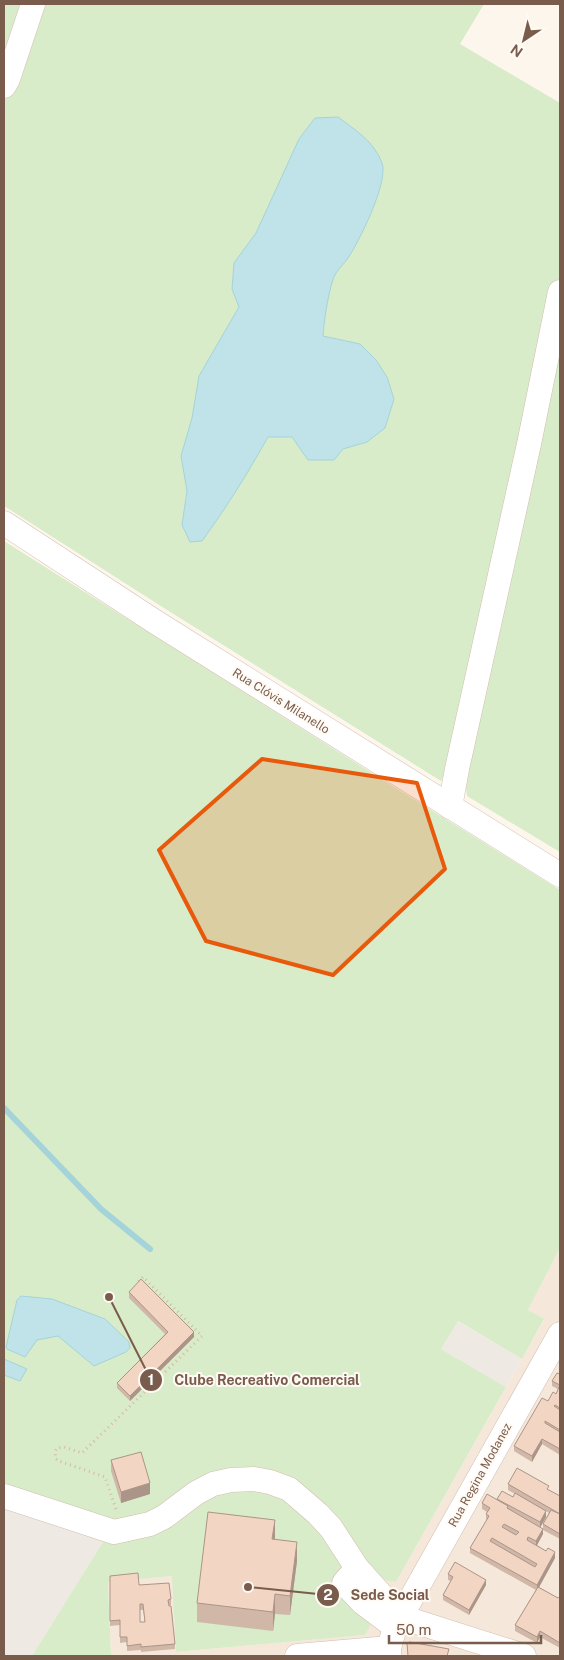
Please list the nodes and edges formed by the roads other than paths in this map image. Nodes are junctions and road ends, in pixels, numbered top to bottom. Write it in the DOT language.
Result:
graph roads {
  1 [pos="32,4"];
  2 [pos="4,86"];
  3 [pos="560,292"];
  4 [pos="4,524"];
  5 [pos="450,807"];
  6 [pos="560,875"];
  7 [pos="560,1334"];
  8 [pos="4,1496"];
  9 [pos="394,1637"];
  10 [pos="297,1656"];
  11 [pos="524,1656"];
  1 -- 2 [label="street"];
  3 -- 5 [label="street"];
  4 -- 5 [label="street, Rua Clóvis Milanello"];
  5 -- 6 [label="street, Rua Clóvis Milanello"];
  7 -- 9 [label="street, Rua Regina Modanez"];
  8 -- 9 [label="street"];
  9 -- 10 [label="street"];
  9 -- 11 [label="street"];
}
